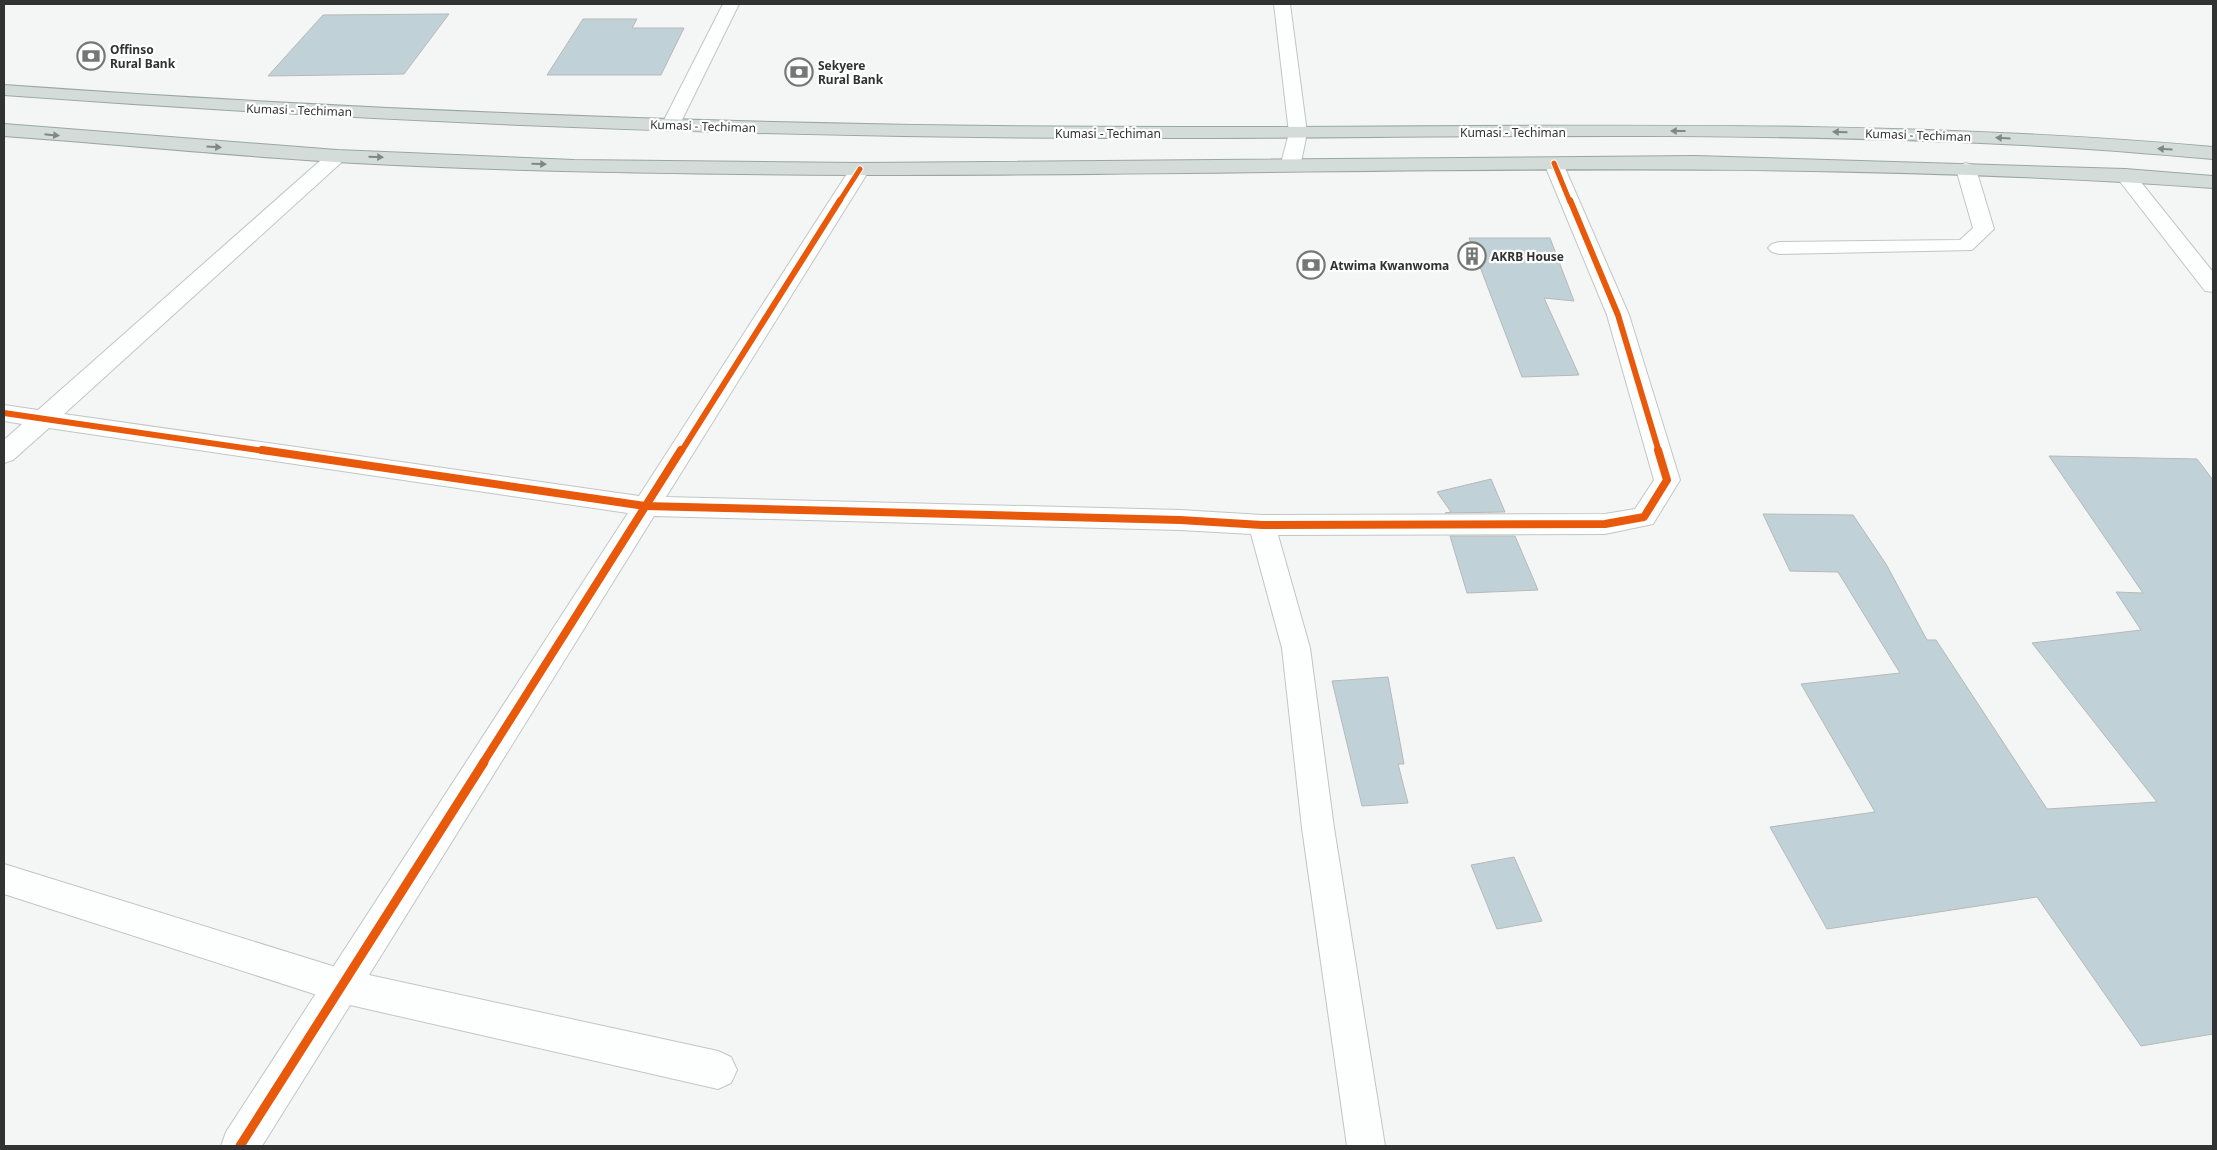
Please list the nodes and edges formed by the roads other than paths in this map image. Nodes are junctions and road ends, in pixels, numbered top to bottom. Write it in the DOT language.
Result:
graph roads {
  1 [pos="731,4"];
  2 [pos="1282,4"];
  3 [pos="4,90"];
  4 [pos="670,126"];
  5 [pos="4,130"];
  6 [pos="1298,133"];
  7 [pos="2213,154"];
  8 [pos="336,156"];
  9 [pos="1554,163"];
  10 [pos="1290,167"];
  11 [pos="860,169"];
  12 [pos="1966,169"];
  13 [pos="2125,174"];
  14 [pos="2213,182"];
  15 [pos="1779,248"];
  16 [pos="2213,286"];
  17 [pos="4,413"];
  18 [pos="44,419"];
  19 [pos="4,454"];
  20 [pos="645,506"];
  21 [pos="1262,525"];
  22 [pos="4,880"];
  23 [pos="342,986"];
  24 [pos="718,1070"];
  25 [pos="240,1146"];
  26 [pos="1366,1146"];
  1 -- 4 [label="street"];
  2 -- 6 [label="street"];
  3 -- 4 [label="highway, Kumasi - Techiman"];
  4 -- 6 [label="highway, Kumasi - Techiman"];
  5 -- 8 [label="highway, one-way"];
  7 -- 6 [label="highway, Kumasi - Techiman, one-way"];
  6 -- 10 [label="street"];
  8 -- 11 [label="highway, one-way"];
  8 -- 18 [label="street"];
  9 -- 10 [label="highway"];
  9 -- 12 [label="highway"];
  9 -- 21 [label="street"];
  10 -- 11 [label="highway"];
  11 -- 20 [label="street"];
  12 -- 13 [label="highway"];
  12 -- 15 [label="street"];
  13 -- 14 [label="highway"];
  13 -- 16 [label="street"];
  17 -- 18 [label="street"];
  18 -- 19 [label="street"];
  18 -- 20 [label="street"];
  20 -- 21 [label="street"];
  20 -- 23 [label="street"];
  21 -- 26 [label="street"];
  22 -- 23 [label="street"];
  23 -- 24 [label="street"];
  23 -- 25 [label="street"];
}
